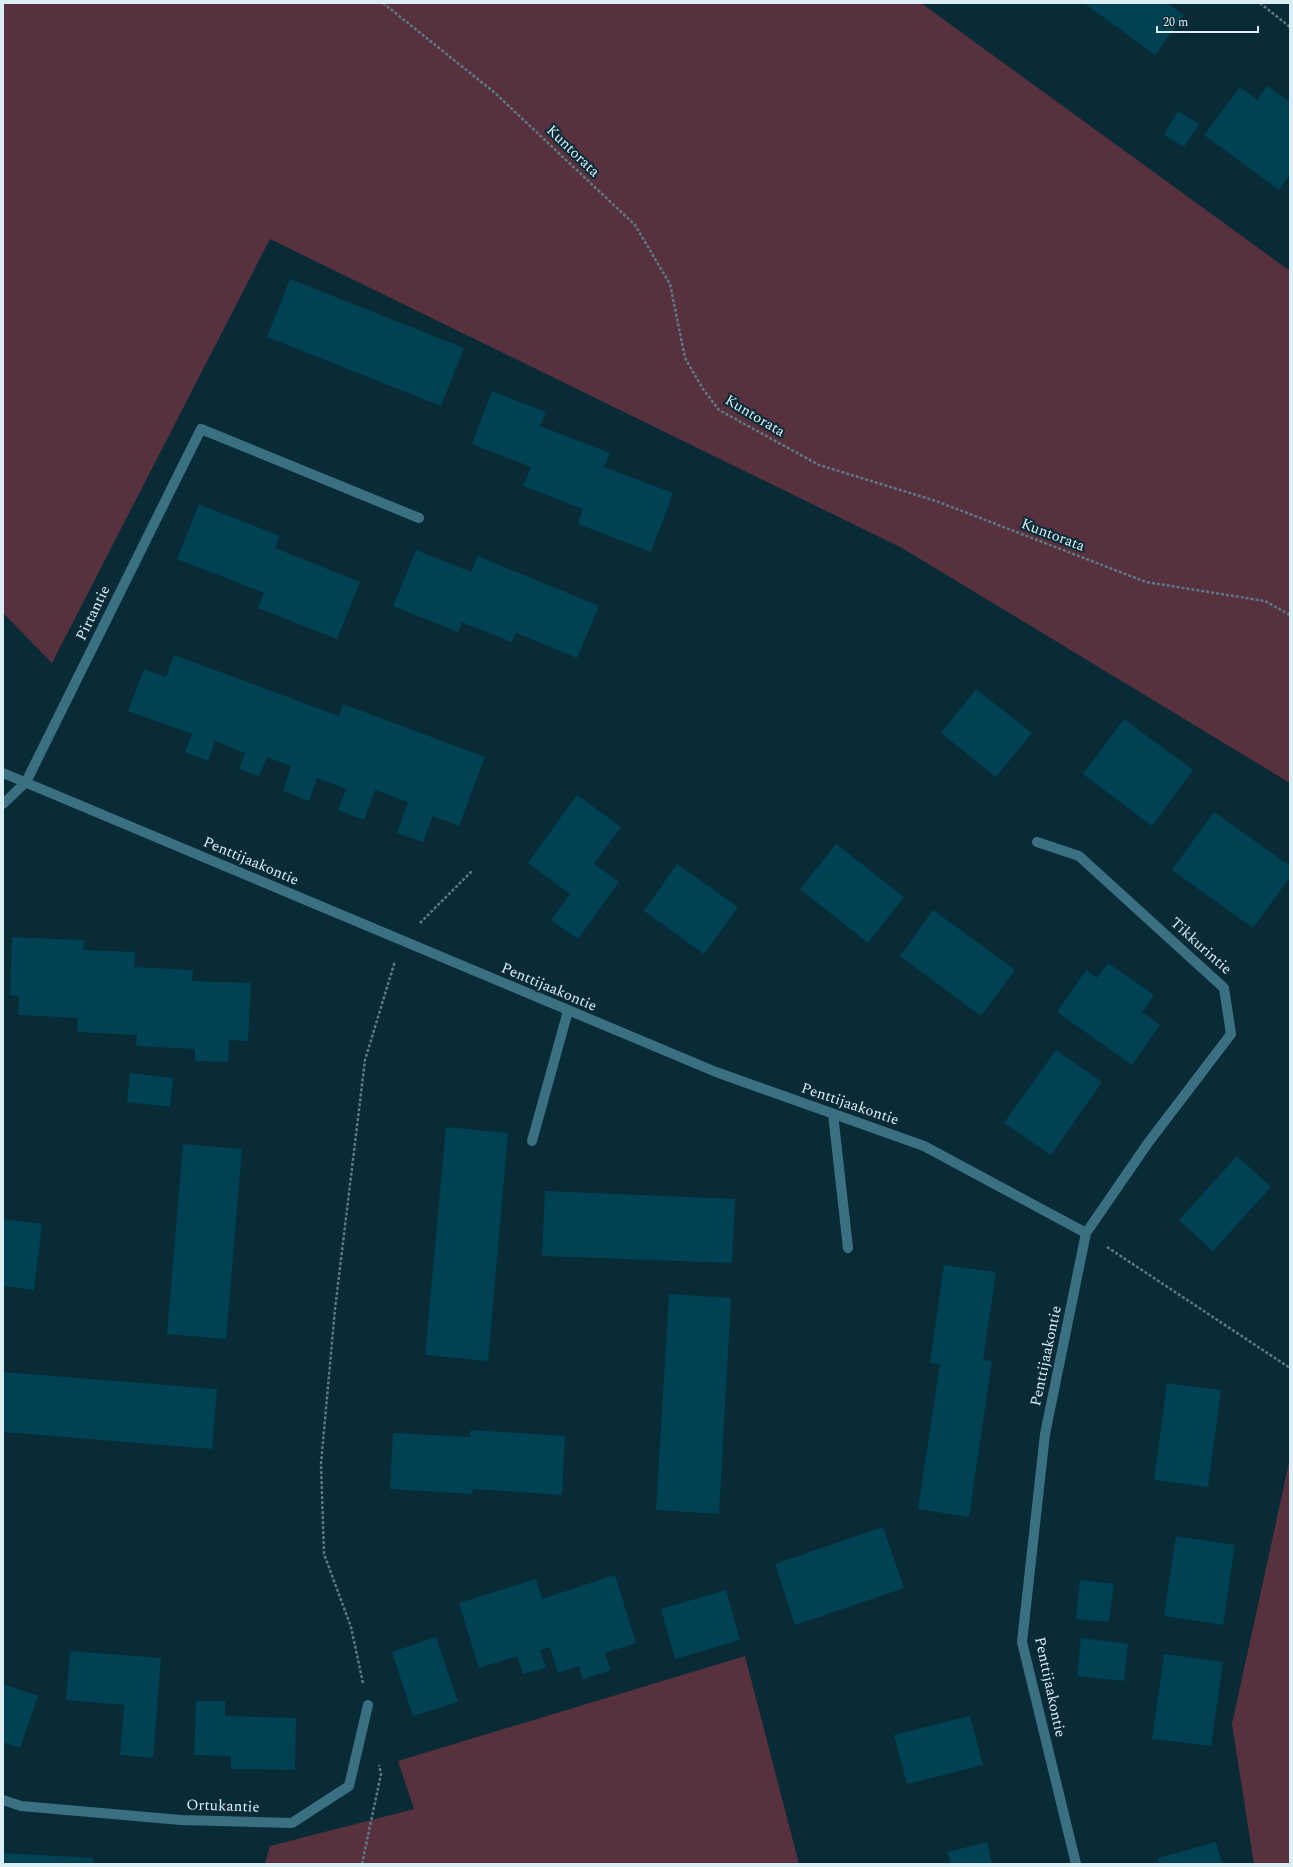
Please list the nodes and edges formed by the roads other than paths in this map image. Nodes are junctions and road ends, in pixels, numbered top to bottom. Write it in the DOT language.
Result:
graph roads {
  1 [pos="419,518"];
  2 [pos="3,773"];
  3 [pos="26,782"];
  4 [pos="3,804"];
  5 [pos="1038,842"];
  6 [pos="568,1011"];
  7 [pos="833,1114"];
  8 [pos="532,1141"];
  9 [pos="1086,1233"];
  10 [pos="848,1248"];
  11 [pos="368,1705"];
  12 [pos="3,1800"];
  13 [pos="1076,1864"];
  1 -- 3 [label="street, Pirtantie"];
  2 -- 3 [label="street, Penttijaakontie"];
  3 -- 4 [label="street, Pirtantie"];
  3 -- 6 [label="street, Penttijaakontie"];
  5 -- 9 [label="street, Tikkurintie"];
  6 -- 7 [label="street, Penttijaakontie"];
  6 -- 8 [label="street"];
  7 -- 9 [label="street, Penttijaakontie"];
  7 -- 10 [label="street"];
  9 -- 13 [label="street, Penttijaakontie"];
  11 -- 12 [label="street, Ortukantie"];
}
